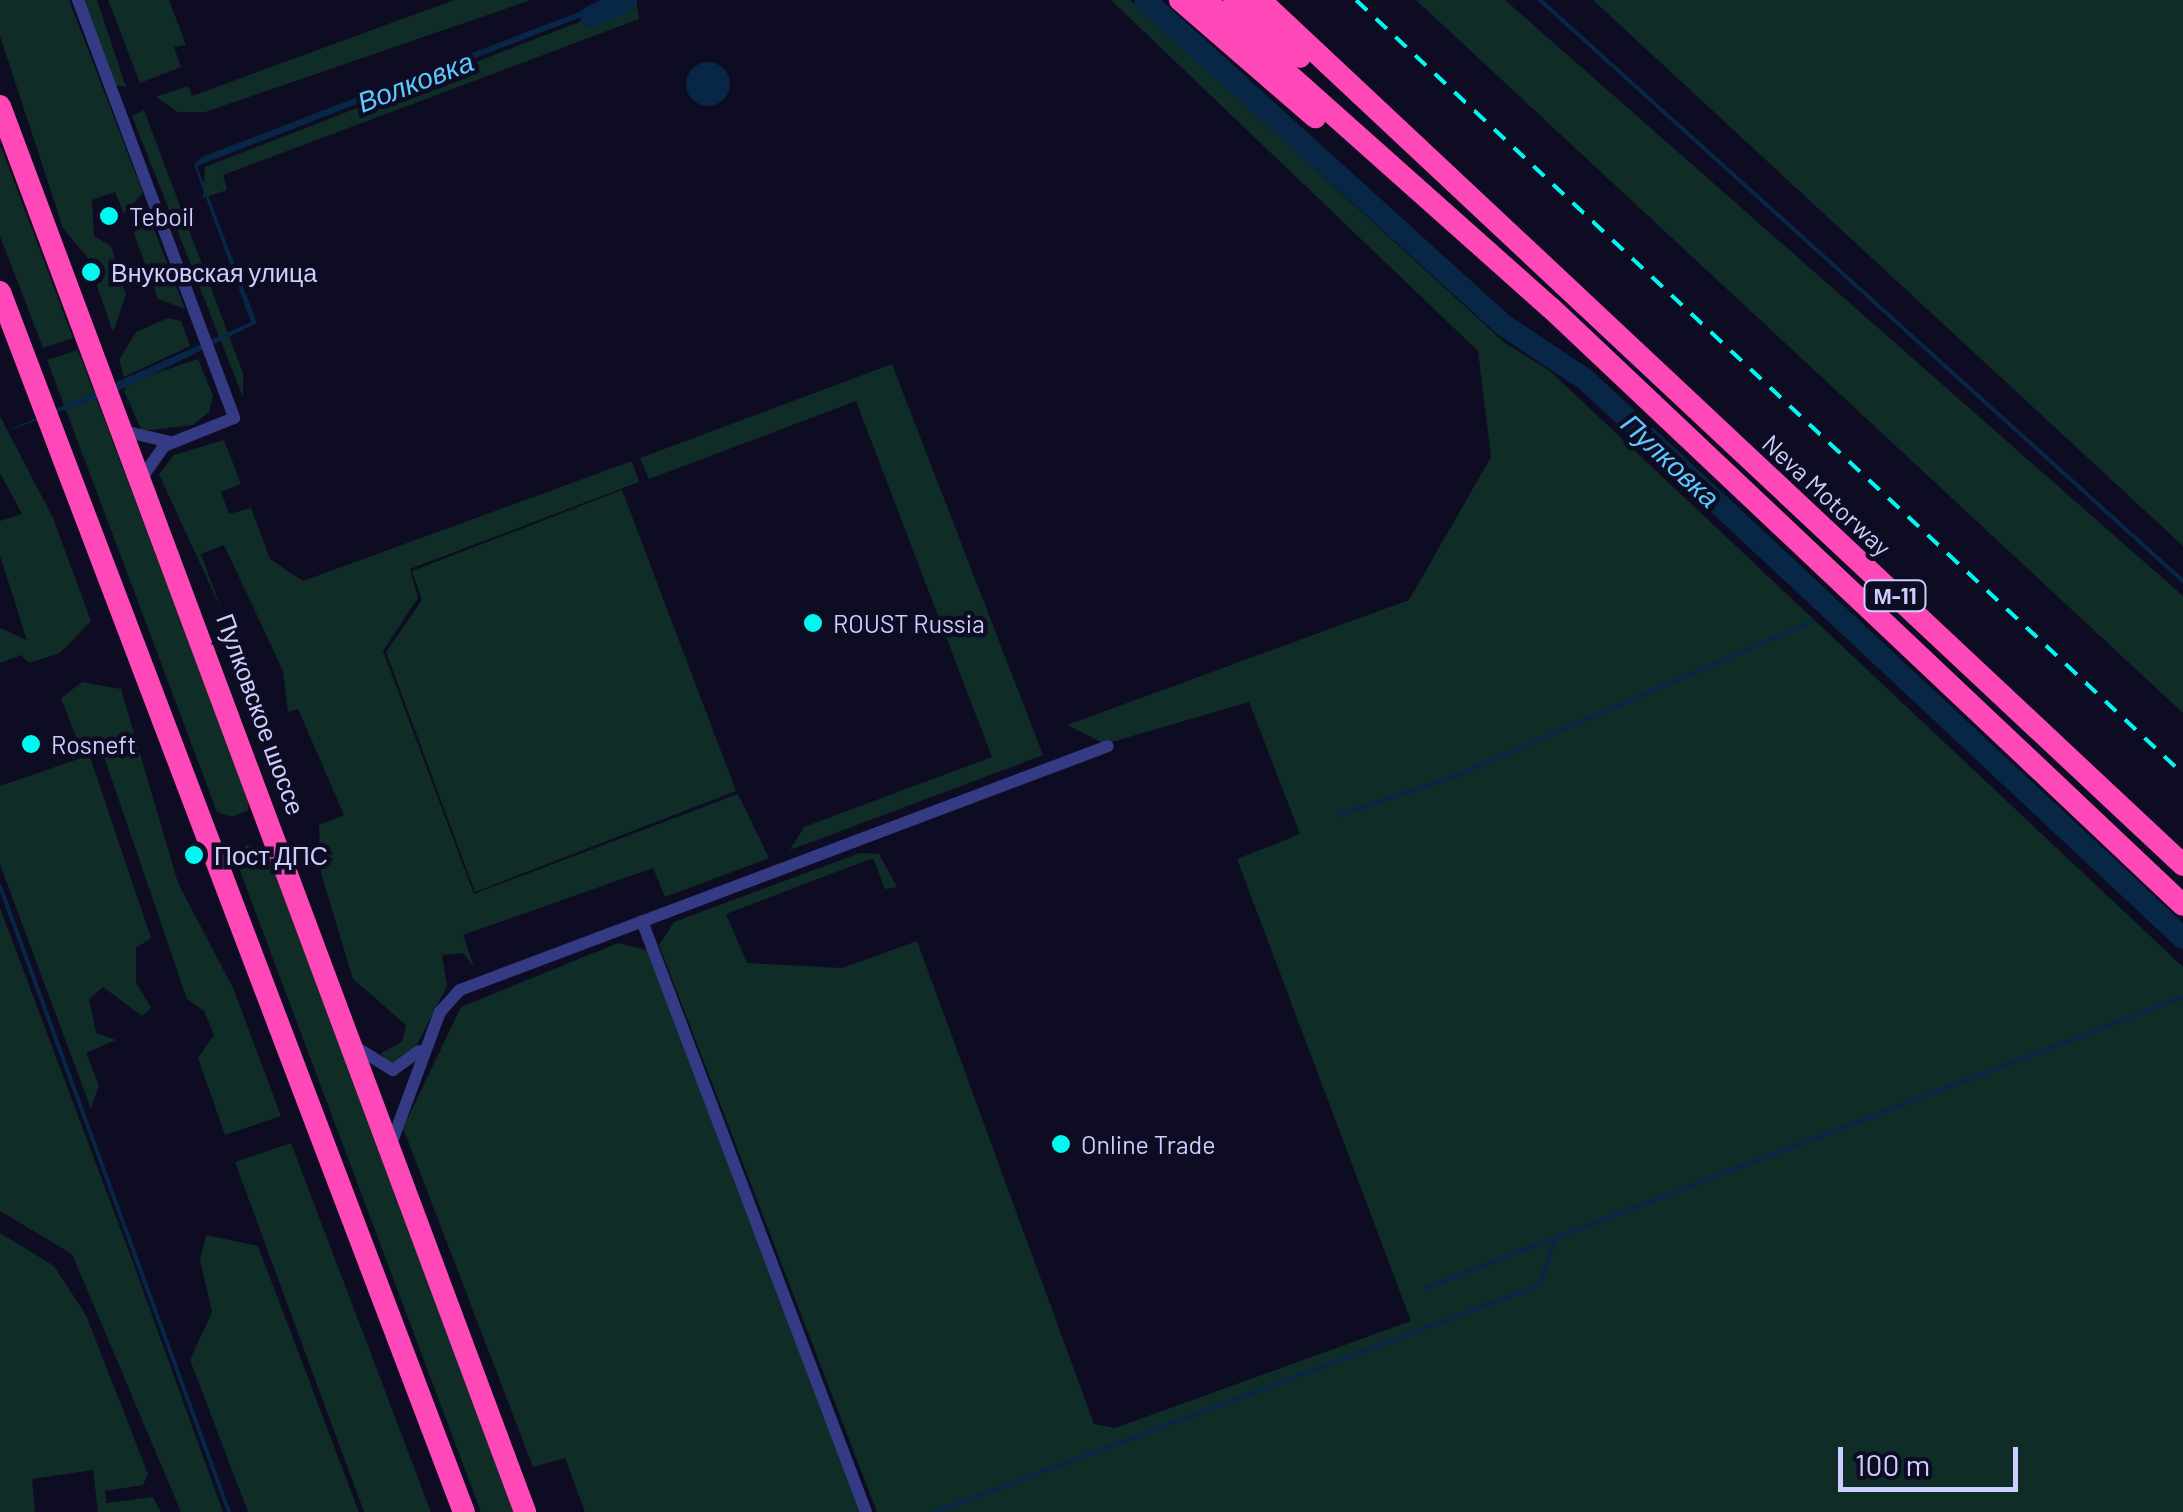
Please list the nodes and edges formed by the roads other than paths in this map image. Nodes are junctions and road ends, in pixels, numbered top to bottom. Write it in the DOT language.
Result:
graph roads {
  1 [pos="78,0"];
  2 [pos="1180,0"];
  3 [pos="1205,0"];
  4 [pos="1234,0"];
  5 [pos="1260,0"];
  6 [pos="0,106"];
  7 [pos="1478,207"];
  8 [pos="0,292"];
  9 [pos="1626,381"];
  10 [pos="122,431"];
  11 [pos="172,441"];
  12 [pos="141,479"];
  13 [pos="1108,746"];
  14 [pos="2183,865"];
  15 [pos="2183,904"];
  16 [pos="642,921"];
  17 [pos="353,1044"];
  18 [pos="425,1046"];
  19 [pos="389,1150"];
  20 [pos="464,1512"];
  21 [pos="525,1512"];
  22 [pos="866,1512"];
  1 -- 11 [label="street"];
  2 -- 9 [label="highway, М-11"];
  3 -- 9 [label="highway, М-11"];
  4 -- 7 [label="highway, Neva Motorway / М-11"];
  5 -- 7 [label="highway, Neva Motorway / М-11"];
  6 -- 10 [label="highway, Пулковское шоссе"];
  7 -- 14 [label="highway, Neva Motorway / М-11"];
  8 -- 20 [label="highway"];
  9 -- 15 [label="highway, М-11"];
  10 -- 11 [label="street"];
  10 -- 12 [label="highway, Пулковское шоссе"];
  11 -- 12 [label="street"];
  12 -- 17 [label="highway, Пулковское шоссе"];
  13 -- 16 [label="street"];
  16 -- 18 [label="street"];
  16 -- 22 [label="street"];
  17 -- 18 [label="street"];
  17 -- 19 [label="highway, Пулковское шоссе"];
  18 -- 19 [label="street"];
  19 -- 21 [label="highway, Пулковское шоссе"];
}
